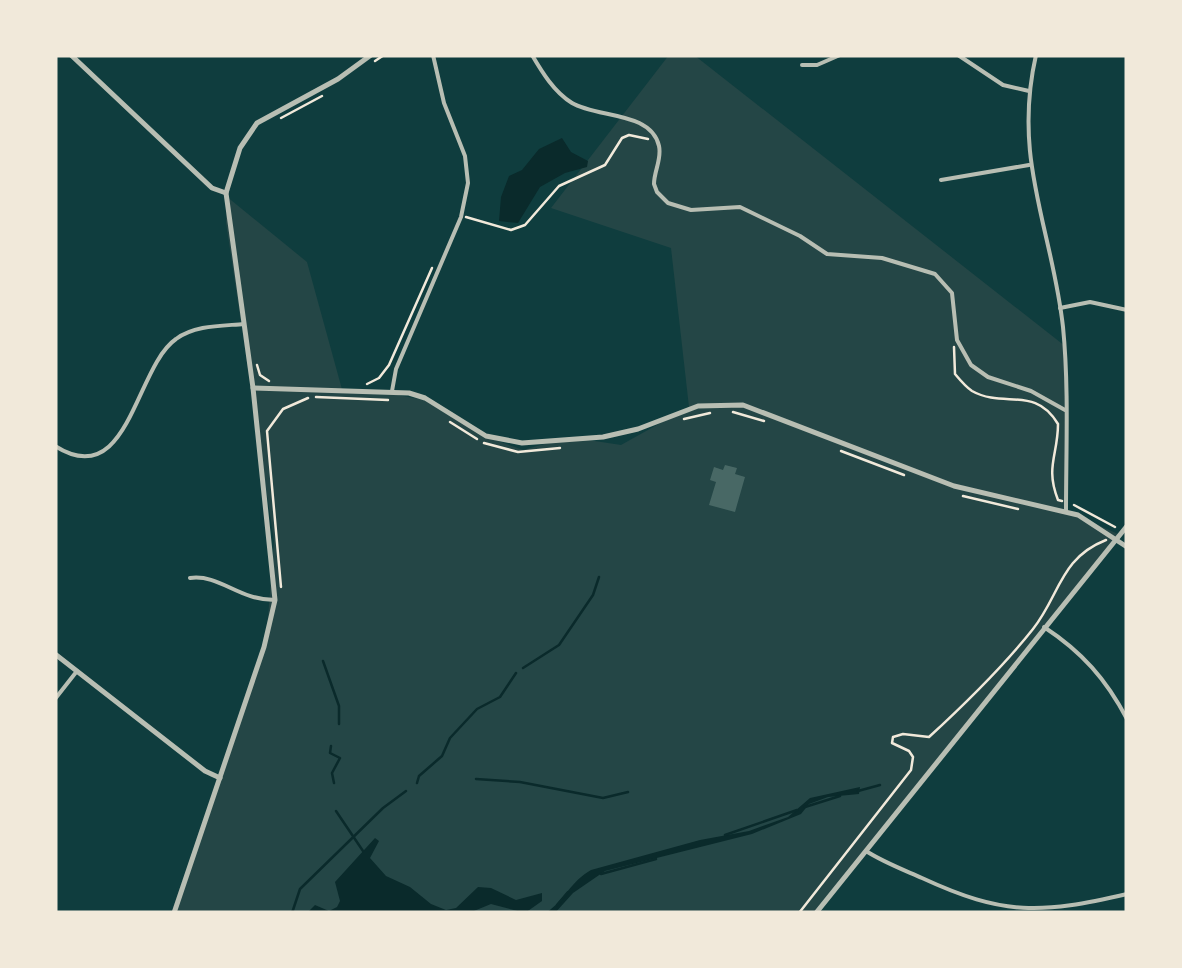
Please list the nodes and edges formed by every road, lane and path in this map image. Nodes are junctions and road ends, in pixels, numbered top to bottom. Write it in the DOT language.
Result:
graph roads {
  1 [pos="71,55"];
  2 [pos="384,55"];
  3 [pos="433,55"];
  4 [pos="532,55"];
  5 [pos="840,55"];
  6 [pos="958,55"];
  7 [pos="1036,55"];
  8 [pos="373,58"];
  9 [pos="802,65"];
  10 [pos="331,90"];
  11 [pos="1029,91"];
  12 [pos="268,124"];
  13 [pos="658,144"];
  14 [pos="1029,165"];
  15 [pos="941,180"];
  16 [pos="226,194"];
  17 [pos="460,215"];
  18 [pos="436,259"];
  19 [pos="1060,308"];
  20 [pos="1127,310"];
  21 [pos="244,324"];
  22 [pos="957,340"];
  23 [pos="255,356"];
  24 [pos="283,384"];
  25 [pos="353,386"];
  26 [pos="253,388"];
  27 [pos="392,391"];
  28 [pos="398,399"];
  29 [pos="1065,410"];
  30 [pos="441,417"];
  31 [pos="672,424"];
  32 [pos="772,424"];
  33 [pos="828,445"];
  34 [pos="55,446"];
  35 [pos="564,447"];
  36 [pos="917,479"];
  37 [pos="952,492"];
  38 [pos="1066,502"];
  39 [pos="1029,510"];
  40 [pos="1066,511"];
  41 [pos="1127,526"];
  42 [pos="1114,537"];
  43 [pos="1127,547"];
  44 [pos="190,578"];
  45 [pos="277,600"];
  46 [pos="1044,627"];
  47 [pos="55,654"];
  48 [pos="77,671"];
  49 [pos="55,699"];
  50 [pos="1127,718"];
  51 [pos="220,778"];
  52 [pos="866,851"];
  53 [pos="1127,894"];
  54 [pos="1084,904"];
  55 [pos="174,913"];
  56 [pos="800,913"];
  57 [pos="816,913"];
  58 [pos="1086,913"];
  1 -- 16 [label="street"];
  2 -- 8 [label="path"];
  3 -- 17 [label="street"];
  4 -- 13 [label="street"];
  5 -- 9 [label="street"];
  6 -- 11 [label="street"];
  7 -- 11 [label="street"];
  8 -- 16 [label="street"];
  10 -- 12 [label="path"];
  11 -- 14 [label="street"];
  13 -- 17 [label="path"];
  13 -- 22 [label="street"];
  14 -- 15 [label="street"];
  14 -- 19 [label="street"];
  16 -- 21 [label="street"];
  17 -- 27 [label="street"];
  18 -- 25 [label="path"];
  19 -- 20 [label="street"];
  19 -- 29 [label="street"];
  21 -- 26 [label="street"];
  21 -- 34 [label="street"];
  22 -- 29 [label="street"];
  22 -- 38 [label="path"];
  23 -- 24 [label="path"];
  26 -- 27 [label="street"];
  26 -- 45 [label="street"];
  27 -- 40 [label="street"];
  28 -- 45 [label="path"];
  29 -- 38 [label="street"];
  30 -- 35 [label="path"];
  31 -- 32 [label="path"];
  33 -- 36 [label="path"];
  37 -- 39 [label="path"];
  38 -- 40 [label="street"];
  38 -- 42 [label="path"];
  40 -- 42 [label="street"];
  41 -- 42 [label="street"];
  42 -- 43 [label="street"];
  42 -- 46 [label="street"];
  42 -- 56 [label="path"];
  44 -- 45 [label="street"];
  45 -- 51 [label="street"];
  46 -- 50 [label="street"];
  46 -- 52 [label="street"];
  47 -- 48 [label="street"];
  48 -- 49 [label="street"];
  48 -- 51 [label="street"];
  51 -- 55 [label="street"];
  52 -- 54 [label="street"];
  52 -- 57 [label="street"];
  53 -- 54 [label="street"];
  54 -- 58 [label="street"];
}
